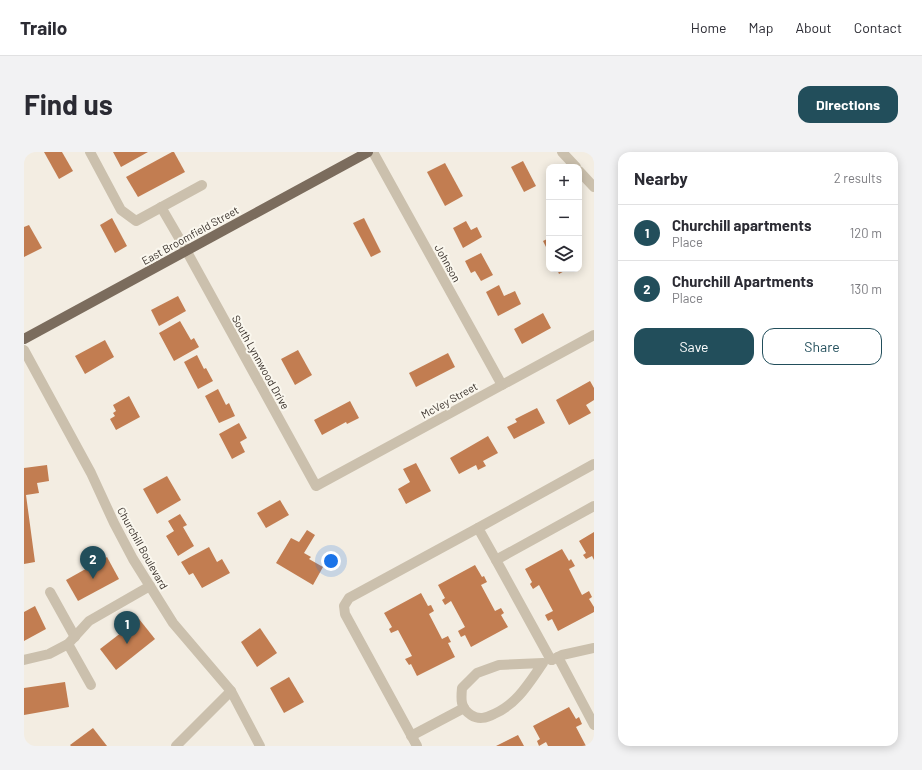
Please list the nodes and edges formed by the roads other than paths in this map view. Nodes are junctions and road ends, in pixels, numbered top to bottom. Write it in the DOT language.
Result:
graph roads {
  1 [pos="90,152"];
  2 [pos="368,152"];
  3 [pos="373,152"];
  4 [pos="562,152"];
  5 [pos="573,164"];
  6 [pos="582,174"];
  7 [pos="202,185"];
  8 [pos="594,187"];
  9 [pos="161,207"];
  10 [pos="186,250"];
  11 [pos="594,335"];
  12 [pos="24,339"];
  13 [pos="24,350"];
  14 [pos="502,385"];
  15 [pos="594,464"];
  16 [pos="316,486"];
  17 [pos="594,506"];
  18 [pos="478,528"];
  19 [pos="496,560"];
  20 [pos="150,586"];
  21 [pos="50,592"];
  22 [pos="71,640"];
  23 [pos="594,648"];
  24 [pos="24,660"];
  25 [pos="551,660"];
  26 [pos="91,685"];
  27 [pos="231,691"];
  28 [pos="464,708"];
  29 [pos="594,725"];
  30 [pos="411,736"];
  31 [pos="176,746"];
  32 [pos="260,746"];
  33 [pos="417,746"];
  1 -- 9 [label="street"];
  2 -- 10 [label="main road, East Broomfield Street"];
  3 -- 14 [label="street, Johnson"];
  4 -- 5 [label="street"];
  6 -- 8 [label="street"];
  7 -- 9 [label="street"];
  9 -- 10 [label="street, South Lynnwood Drive"];
  10 -- 12 [label="main road, East Broomfield Street"];
  10 -- 16 [label="street, South Lynnwood Drive"];
  11 -- 14 [label="street, McVey Street"];
  13 -- 20 [label="street, Churchill Boulevard"];
  14 -- 16 [label="street, McVey Street"];
  15 -- 18 [label="street"];
  17 -- 19 [label="street"];
  18 -- 19 [label="street"];
  18 -- 30 [label="street"];
  19 -- 25 [label="street"];
  20 -- 22 [label="street"];
  20 -- 27 [label="street, Churchill Boulevard"];
  21 -- 22 [label="street"];
  22 -- 24 [label="street"];
  22 -- 26 [label="street"];
  23 -- 25 [label="street"];
  25 -- 28 [label="street"];
  25 -- 28 [label="street"];
  25 -- 29 [label="street"];
  27 -- 31 [label="street"];
  27 -- 32 [label="street, Churchill Boulevard"];
  28 -- 30 [label="street"];
  30 -- 33 [label="street"];
}
